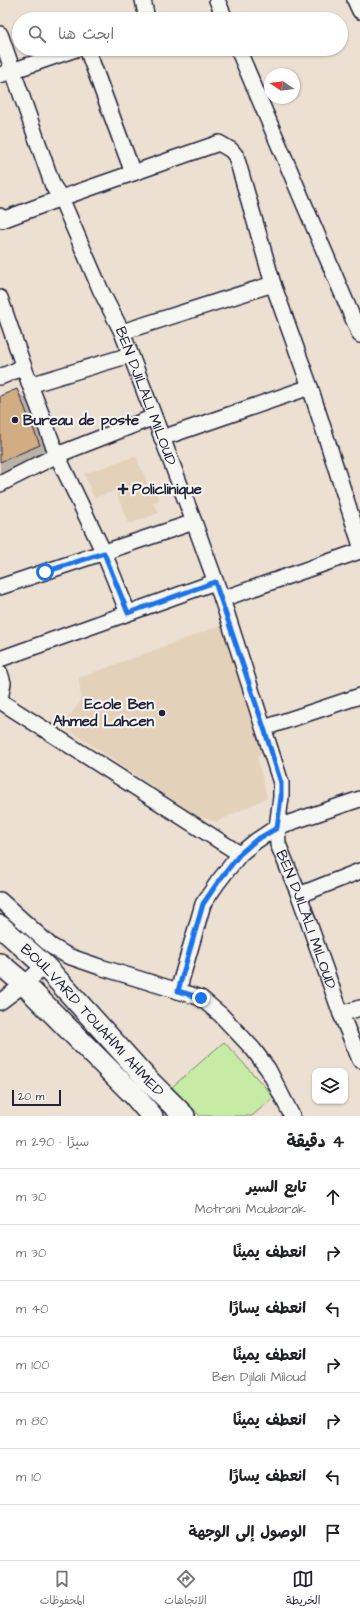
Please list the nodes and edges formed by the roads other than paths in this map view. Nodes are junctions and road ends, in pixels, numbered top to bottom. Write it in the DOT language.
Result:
graph roads {
  1 [pos="143,0"];
  2 [pos="217,0"];
  3 [pos="355,0"];
  4 [pos="360,11"];
  5 [pos="146,12"];
  6 [pos="222,12"];
  7 [pos="0,34"];
  8 [pos="56,56"];
  9 [pos="90,56"];
  10 [pos="241,56"];
  11 [pos="6,73"];
  12 [pos="133,173"];
  13 [pos="61,198"];
  14 [pos="1,219"];
  15 [pos="273,284"];
  16 [pos="0,298"];
  17 [pos="122,332"];
  18 [pos="360,335"];
  19 [pos="130,355"];
  20 [pos="24,367"];
  21 [pos="0,377"];
  22 [pos="30,385"];
  23 [pos="310,387"];
  24 [pos="154,417"];
  25 [pos="162,438"];
  26 [pos="57,455"];
  27 [pos="0,484"];
  28 [pos="194,522"];
  29 [pos="359,534"];
  30 [pos="360,551"];
  31 [pos="104,553"];
  32 [pos="215,582"];
  33 [pos="0,587"];
  34 [pos="222,599"];
  35 [pos="128,613"];
  36 [pos="0,659"];
  37 [pos="0,672"];
  38 [pos="360,696"];
  39 [pos="0,700"];
  40 [pos="264,728"];
  41 [pos="360,799"];
  42 [pos="277,828"];
  43 [pos="240,854"];
  44 [pos="360,871"];
  45 [pos="299,895"];
  46 [pos="0,900"];
  47 [pos="0,926"];
  48 [pos="0,964"];
  49 [pos="45,966"];
  50 [pos="24,984"];
  51 [pos="178,991"];
  52 [pos="0,1002"];
  53 [pos="360,1008"];
  54 [pos="341,1014"];
  55 [pos="360,1060"];
  56 [pos="152,1116"];
  57 [pos="184,1116"];
  58 [pos="292,1116"];
  1 -- 5 [label="street"];
  2 -- 6 [label="street"];
  3 -- 4 [label="street"];
  7 -- 11 [label="street, BEN DJILALI MILOUD"];
  8 -- 11 [label="street"];
  9 -- 12 [label="street"];
  10 -- 18 [label="street"];
  11 -- 13 [label="street, BEN DJILALI MILOUD"];
  12 -- 13 [label="street"];
  12 -- 15 [label="street"];
  13 -- 14 [label="street"];
  13 -- 17 [label="street, BEN DJILALI MILOUD"];
  15 -- 17 [label="street"];
  15 -- 23 [label="street"];
  16 -- 20 [label="street"];
  17 -- 19 [label="street, BEN DJILALI MILOUD"];
  19 -- 22 [label="street"];
  19 -- 24 [label="street, BEN DJILALI MILOUD"];
  20 -- 21 [label="street"];
  20 -- 22 [label="street"];
  22 -- 26 [label="street"];
  23 -- 25 [label="street"];
  23 -- 29 [label="street"];
  24 -- 25 [label="street, BEN DJILALI MILOUD"];
  24 -- 26 [label="street"];
  25 -- 28 [label="street, BEN DJILALI MILOUD"];
  26 -- 27 [label="street"];
  26 -- 31 [label="street"];
  28 -- 31 [label="street"];
  28 -- 32 [label="street, BEN DJILALI MILOUD"];
  30 -- 34 [label="street"];
  31 -- 33 [label="street"];
  31 -- 35 [label="street"];
  32 -- 34 [label="street, BEN DJILALI MILOUD"];
  32 -- 35 [label="street"];
  34 -- 40 [label="street, BEN DJILALI MILOUD"];
  35 -- 36 [label="street"];
  37 -- 39 [label="street"];
  38 -- 40 [label="street"];
  39 -- 43 [label="street"];
  40 -- 42 [label="street, BEN DJILALI MILOUD"];
  41 -- 42 [label="street"];
  42 -- 43 [label="street"];
  42 -- 45 [label="street, BEN DJILALI MILOUD"];
  43 -- 51 [label="street"];
  44 -- 45 [label="street"];
  45 -- 54 [label="street, BEN DJILALI MILOUD"];
  46 -- 51 [label="street"];
  47 -- 49 [label="main road, BOULVARD TOUAHMI AHMED"];
  48 -- 50 [label="main road, BOULVARD TOUAHMI AHMED"];
  49 -- 50 [label="street"];
  49 -- 57 [label="main road, BOULVARD TOUAHMI AHMED"];
  50 -- 52 [label="street"];
  50 -- 56 [label="main road, BOULVARD TOUAHMI AHMED"];
  51 -- 58 [label="street"];
  53 -- 54 [label="street"];
  54 -- 55 [label="street, BEN DJILALI MILOUD"];
}
